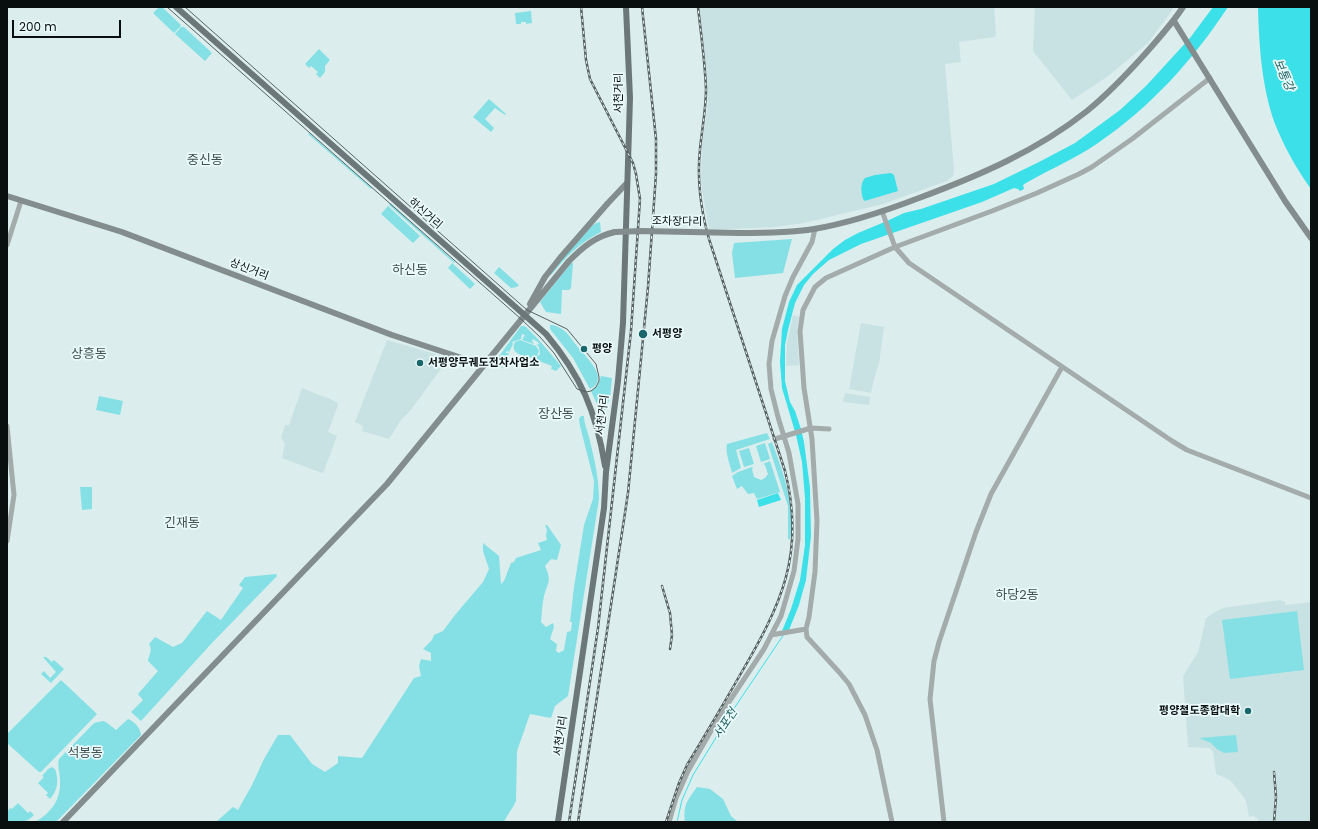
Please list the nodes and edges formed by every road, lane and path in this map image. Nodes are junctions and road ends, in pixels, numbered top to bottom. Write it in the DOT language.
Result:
graph roads {
  1 [pos="176,7"];
  2 [pos="626,7"];
  3 [pos="1183,7"];
  4 [pos="1174,21"];
  5 [pos="1209,76"];
  6 [pos="626,184"];
  7 [pos="7,196"];
  8 [pos="20,201"];
  9 [pos="882,212"];
  10 [pos="815,229"];
  11 [pos="1311,238"];
  12 [pos="7,245"];
  13 [pos="895,247"];
  14 [pos="525,315"];
  15 [pos="483,365"];
  16 [pos="1062,367"];
  17 [pos="7,426"];
  18 [pos="811,428"];
  19 [pos="829,429"];
  20 [pos="784,436"];
  21 [pos="775,439"];
  22 [pos="606,472"];
  23 [pos="10,476"];
  24 [pos="1311,498"];
  25 [pos="7,541"];
  26 [pos="806,629"];
  27 [pos="771,635"];
  28 [pos="63,822"];
  29 [pos="558,822"];
  30 [pos="669,822"];
  31 [pos="892,822"];
  32 [pos="944,822"];
  1 -- 14 [label="main road, 하신거리"];
  2 -- 6 [label="main road, 서천거리"];
  3 -- 4 [label="main road, 조차장다리"];
  4 -- 5 [label="main road"];
  4 -- 9 [label="main road, 조차장다리"];
  5 -- 11 [label="main road"];
  5 -- 13 [label="street"];
  6 -- 14 [label="main road"];
  6 -- 22 [label="main road, 서천거리"];
  7 -- 8 [label="main road, 상신거리"];
  8 -- 12 [label="street"];
  8 -- 15 [label="main road, 상신거리"];
  9 -- 10 [label="main road, 조차장다리"];
  9 -- 13 [label="street"];
  10 -- 14 [label="main road, 조차장다리, bridge"];
  10 -- 20 [label="street"];
  13 -- 16 [label="street"];
  13 -- 18 [label="street"];
  14 -- 15 [label="main road"];
  14 -- 22 [label="main road, 하신거리"];
  15 -- 28 [label="main road"];
  16 -- 24 [label="street"];
  16 -- 32 [label="street"];
  17 -- 23 [label="street"];
  18 -- 19 [label="street"];
  18 -- 20 [label="street"];
  18 -- 26 [label="street"];
  20 -- 21 [label="street"];
  20 -- 27 [label="street"];
  22 -- 29 [label="main road, 서천거리"];
  23 -- 25 [label="street"];
  26 -- 27 [label="street"];
  26 -- 31 [label="street"];
  27 -- 30 [label="street"];
}
